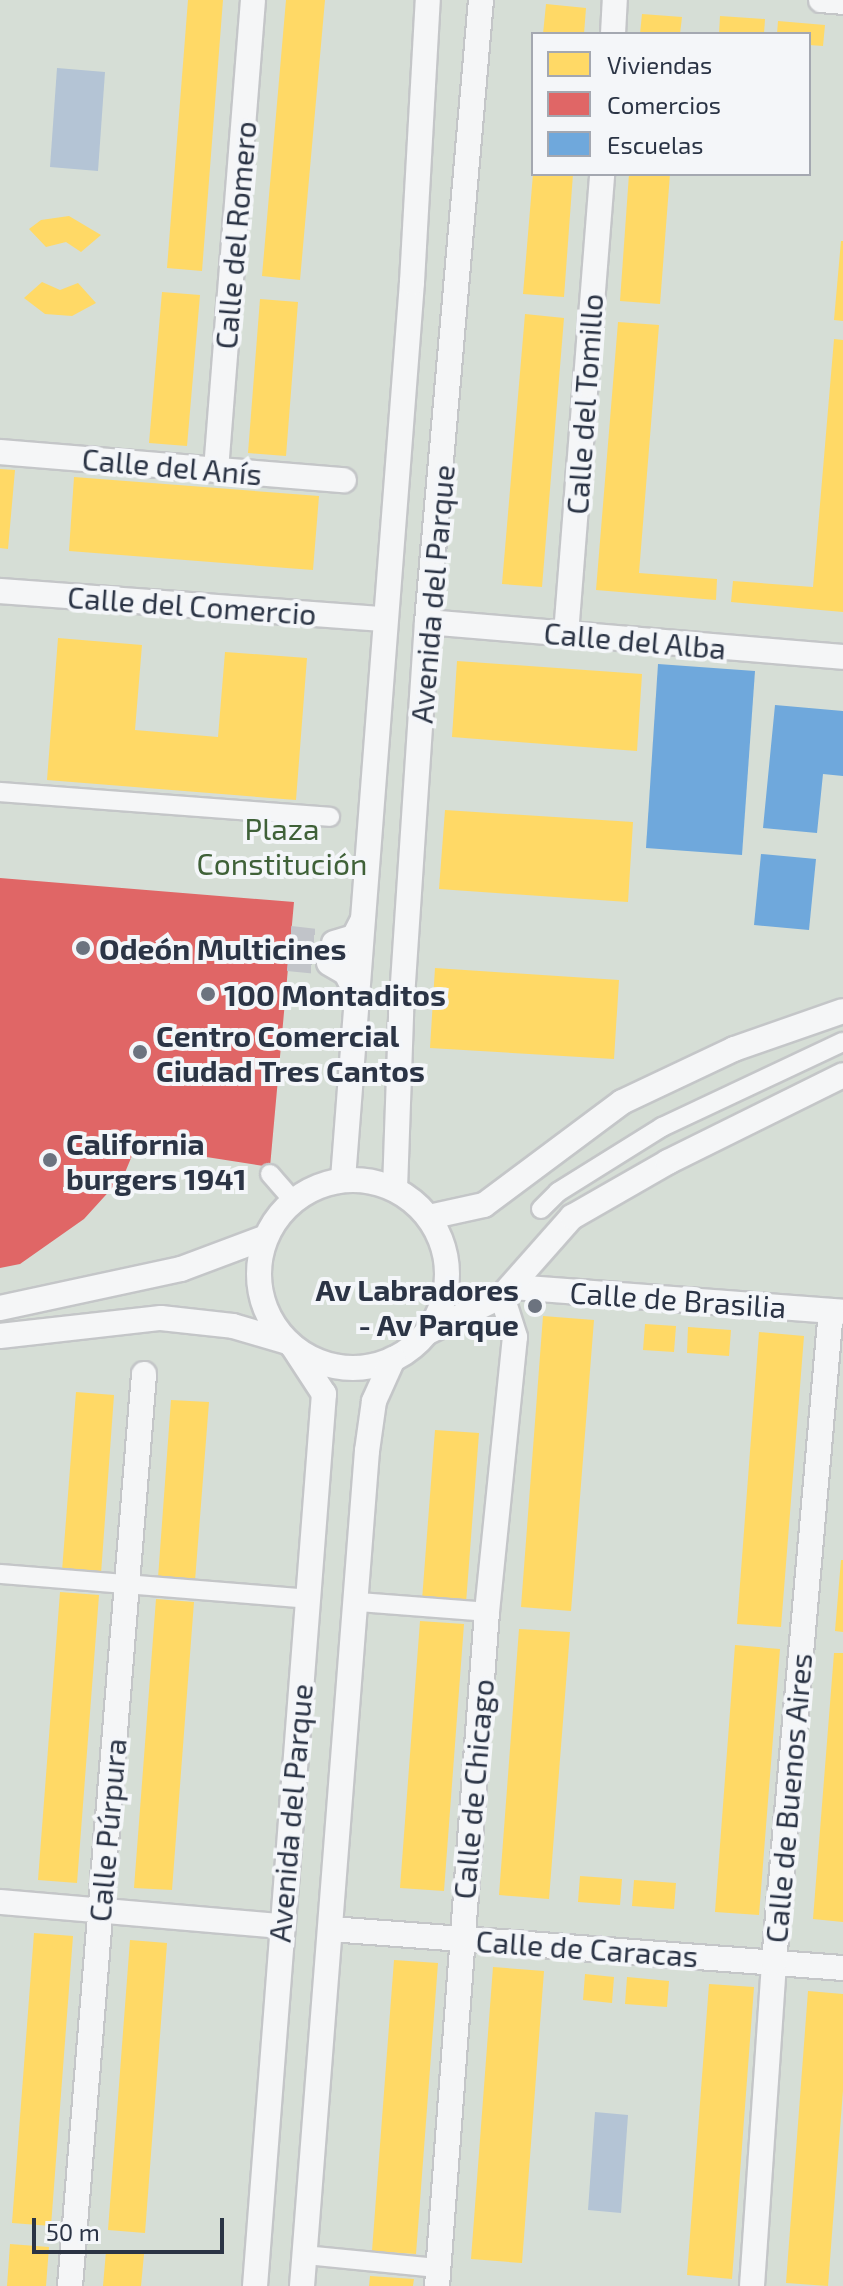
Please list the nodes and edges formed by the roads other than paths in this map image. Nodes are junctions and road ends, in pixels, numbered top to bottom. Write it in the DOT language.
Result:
graph roads {
  1 [pos="253,0"];
  2 [pos="428,0"];
  3 [pos="481,0"];
  4 [pos="615,0"];
  5 [pos="821,0"];
  6 [pos="843,2"];
  7 [pos="613,32"];
  8 [pos="602,176"];
  9 [pos="0,452"];
  10 [pos="216,470"];
  11 [pos="344,480"];
  12 [pos="0,591"];
  13 [pos="385,619"];
  14 [pos="427,622"];
  15 [pos="566,634"];
  16 [pos="843,657"];
  17 [pos="0,792"];
  18 [pos="330,817"];
  19 [pos="362,921"];
  20 [pos="357,995"];
  21 [pos="843,1011"];
  22 [pos="843,1042"];
  23 [pos="843,1075"];
  24 [pos="270,1174"];
  25 [pos="343,1179"];
  26 [pos="395,1189"];
  27 [pos="293,1200"];
  28 [pos="541,1209"];
  29 [pos="429,1217"];
  30 [pos="264,1238"];
  31 [pos="508,1291"];
  32 [pos="0,1308"];
  33 [pos="837,1312"];
  34 [pos="426,1333"];
  35 [pos="0,1336"];
  36 [pos="291,1345"];
  37 [pos="393,1359"];
  38 [pos="144,1374"];
  39 [pos="0,1574"];
  40 [pos="127,1585"];
  41 [pos="308,1599"];
  42 [pos="358,1602"];
  43 [pos="487,1612"];
  44 [pos="0,1902"];
  45 [pos="100,1911"];
  46 [pos="281,1926"];
  47 [pos="331,1929"];
  48 [pos="461,1938"];
  49 [pos="774,1962"];
  50 [pos="843,1968"];
  51 [pos="305,2255"];
  52 [pos="437,2277"];
  53 [pos="70,2286"];
  54 [pos="255,2286"];
  55 [pos="302,2286"];
  56 [pos="752,2286"];
  1 -- 10 [label="street, Calle del Romero"];
  2 -- 13 [label="street, Avenida del Parque"];
  3 -- 14 [label="street, Avenida del Parque"];
  4 -- 7 [label="street"];
  5 -- 6 [label="street"];
  8 -- 15 [label="street, Calle del Tomillo"];
  9 -- 10 [label="street, Calle del Anís"];
  10 -- 11 [label="street, Calle del Anís"];
  12 -- 13 [label="street, Calle del Comercio"];
  13 -- 19 [label="street, Avenida del Parque"];
  14 -- 15 [label="street, Calle del Alba"];
  14 -- 26 [label="street, Avenida del Parque"];
  15 -- 16 [label="street, Calle del Alba"];
  17 -- 18 [label="street"];
  19 -- 20 [label="street, Avenida del Parque"];
  19 -- 20 [label="street"];
  20 -- 25 [label="street, Avenida del Parque"];
  21 -- 29 [label="street"];
  22 -- 28 [label="street"];
  23 -- 31 [label="street"];
  24 -- 27 [label="street"];
  25 -- 26 [label="street"];
  25 -- 27 [label="street"];
  26 -- 29 [label="street"];
  27 -- 30 [label="street"];
  29 -- 34 [label="street"];
  30 -- 32 [label="street"];
  30 -- 36 [label="street"];
  31 -- 33 [label="street, Calle de Brasilia"];
  31 -- 34 [label="street"];
  31 -- 43 [label="street, Calle de Chicago"];
  33 -- 49 [label="street, Calle de Buenos Aires"];
  34 -- 37 [label="street"];
  35 -- 36 [label="street"];
  36 -- 37 [label="street"];
  36 -- 41 [label="street, Avenida del Parque"];
  37 -- 42 [label="street, Avenida del Parque"];
  38 -- 40 [label="street, Calle Púrpura"];
  39 -- 40 [label="street"];
  40 -- 41 [label="street"];
  40 -- 45 [label="street, Calle Púrpura"];
  41 -- 46 [label="street, Avenida del Parque"];
  42 -- 43 [label="street"];
  42 -- 47 [label="street, Avenida del Parque"];
  43 -- 48 [label="street, Calle de Chicago"];
  44 -- 45 [label="street"];
  45 -- 46 [label="street"];
  45 -- 53 [label="street, Calle Púrpura"];
  46 -- 54 [label="street, Avenida del Parque"];
  47 -- 48 [label="street, Calle de Caracas"];
  47 -- 51 [label="street, Avenida del Parque"];
  48 -- 49 [label="street, Calle de Caracas"];
  48 -- 52 [label="street, Calle de Chicago"];
  49 -- 50 [label="street, Calle de Caracas"];
  49 -- 56 [label="street, Calle de Buenos Aires"];
  51 -- 52 [label="street"];
  51 -- 55 [label="street, Avenida del Parque"];
}
